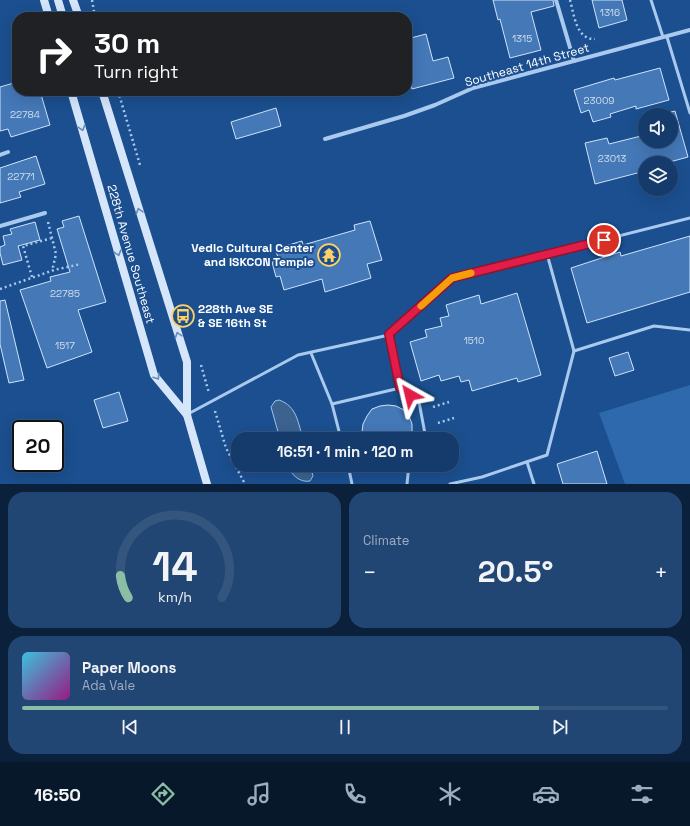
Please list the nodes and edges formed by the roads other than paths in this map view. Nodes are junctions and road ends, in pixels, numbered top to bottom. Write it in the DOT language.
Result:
graph roads {
  1 [pos="44,0"];
  2 [pos="58,0"];
  3 [pos="74,0"];
  4 [pos="556,0"];
  5 [pos="651,0"];
  6 [pos="48,12"];
  7 [pos="62,12"];
  8 [pos="78,12"];
  9 [pos="690,30"];
  10 [pos="664,37"];
  11 [pos="574,61"];
  12 [pos="72,96"];
  13 [pos="104,96"];
  14 [pos="690,113"];
  15 [pos="325,138"];
  16 [pos="8,152"];
  17 [pos="0,155"];
  18 [pos="45,213"];
  19 [pos="690,218"];
  20 [pos="0,226"];
  21 [pos="548,254"];
  22 [pos="690,330"];
  23 [pos="389,334"];
  24 [pos="574,351"];
  25 [pos="311,353"];
  26 [pos="400,388"];
  27 [pos="332,404"];
  28 [pos="187,415"];
  29 [pos="339,432"];
  30 [pos="425,432"];
  31 [pos="527,462"];
  32 [pos="349,472"];
  33 [pos="408,472"];
  34 [pos="207,484"];
  35 [pos="352,484"];
  36 [pos="407,484"];
  37 [pos="450,484"];
  38 [pos="534,484"];
  1 -- 6 [label="main road"];
  2 -- 7 [label="main road"];
  3 -- 8 [label="main road"];
  4 -- 11 [label="street"];
  5 -- 10 [label="lane"];
  9 -- 10 [label="street, Southeast 14th Street"];
  10 -- 11 [label="street, Southeast 14th Street"];
  10 -- 14 [label="lane"];
  11 -- 15 [label="street, Southeast 14th Street"];
  12 -- 28 [label="main road, 228th Avenue Southeast, one-way"];
  28 -- 13 [label="main road, 228th Avenue Southeast, one-way"];
  16 -- 17 [label="street"];
  18 -- 20 [label="street"];
  19 -- 21 [label="lane"];
  21 -- 23 [label="lane"];
  21 -- 24 [label="lane"];
  22 -- 24 [label="lane"];
  23 -- 25 [label="lane"];
  23 -- 26 [label="lane"];
  24 -- 31 [label="lane"];
  25 -- 27 [label="lane"];
  25 -- 28 [label="lane"];
  26 -- 27 [label="lane"];
  26 -- 30 [label="lane"];
  27 -- 29 [label="lane"];
  28 -- 34 [label="main road, 228th Avenue Southeast"];
  31 -- 37 [label="lane"];
  31 -- 38 [label="lane"];
  32 -- 35 [label="lane"];
  33 -- 36 [label="lane"];
}
